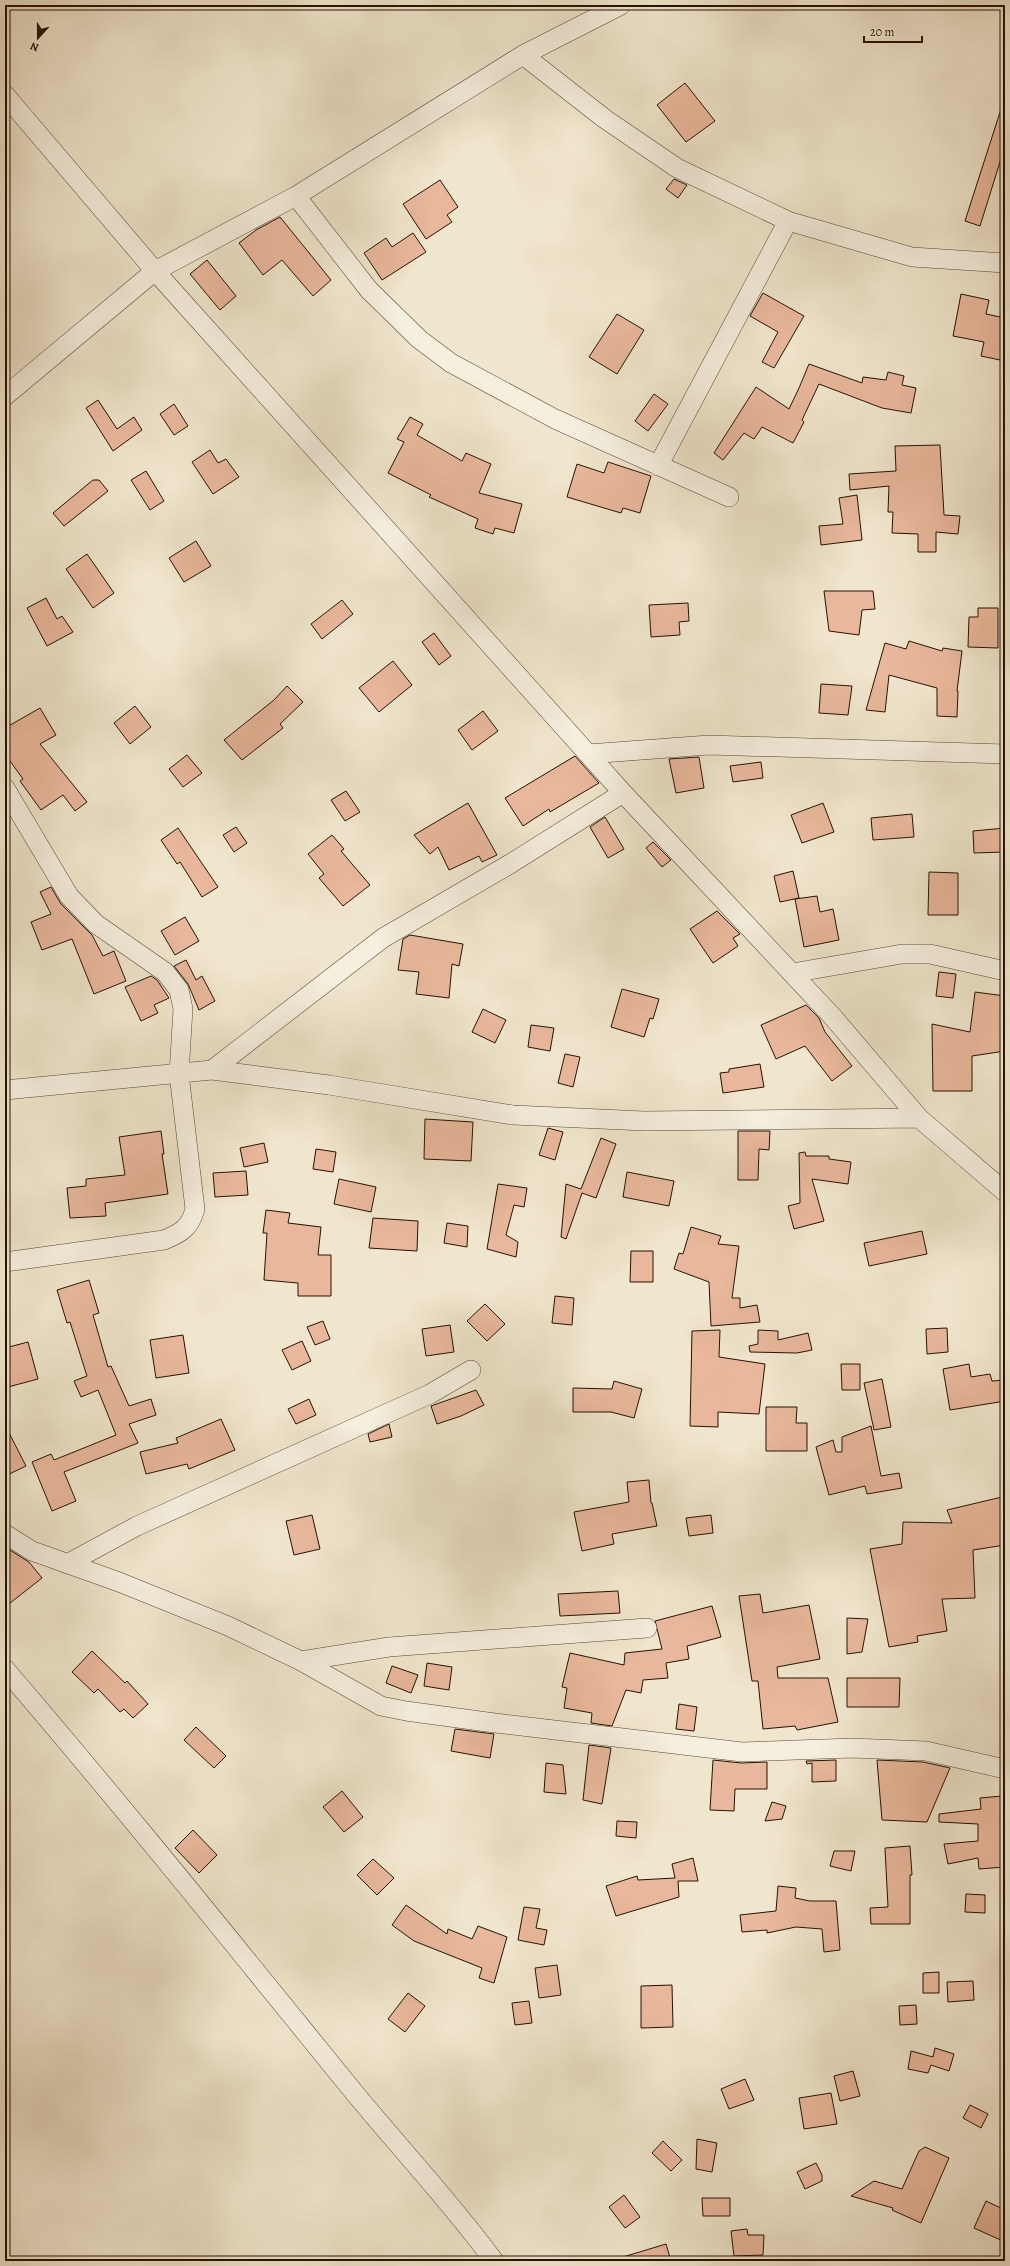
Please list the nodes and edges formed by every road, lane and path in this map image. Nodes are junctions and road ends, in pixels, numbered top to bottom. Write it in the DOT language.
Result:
graph roads {
  1 [pos="621,5"];
  2 [pos="523,55"];
  3 [pos="5,95"];
  4 [pos="296,196"];
  5 [pos="788,221"];
  6 [pos="1005,263"];
  7 [pos="155,271"];
  8 [pos="5,396"];
  9 [pos="658,466"];
  10 [pos="728,497"];
  11 [pos="588,754"];
  12 [pos="1005,754"];
  13 [pos="5,788"];
  14 [pos="624,793"];
  15 [pos="1005,971"];
  16 [pos="792,973"];
  17 [pos="212,1070"];
  18 [pos="179,1074"];
  19 [pos="5,1090"];
  20 [pos="919,1118"];
  21 [pos="1005,1192"];
  22 [pos="5,1262"];
  23 [pos="471,1370"];
  24 [pos="5,1534"];
  25 [pos="66,1564"];
  26 [pos="647,1628"];
  27 [pos="301,1661"];
  28 [pos="5,1669"];
  29 [pos="1005,1768"];
  30 [pos="494,2261"];
  1 -- 2 [label="street"];
  2 -- 4 [label="street"];
  2 -- 5 [label="street"];
  3 -- 7 [label="street"];
  4 -- 7 [label="street"];
  4 -- 9 [label="street"];
  5 -- 6 [label="street"];
  5 -- 9 [label="street"];
  7 -- 8 [label="street"];
  7 -- 11 [label="street"];
  9 -- 10 [label="street"];
  11 -- 12 [label="street"];
  11 -- 14 [label="street"];
  13 -- 18 [label="street"];
  14 -- 16 [label="street"];
  14 -- 17 [label="street"];
  15 -- 16 [label="street"];
  16 -- 20 [label="street"];
  17 -- 18 [label="street"];
  17 -- 20 [label="street"];
  18 -- 19 [label="street"];
  18 -- 22 [label="street"];
  20 -- 21 [label="street"];
  23 -- 25 [label="street"];
  24 -- 25 [label="street"];
  25 -- 27 [label="street"];
  26 -- 27 [label="street"];
  27 -- 29 [label="street"];
  28 -- 30 [label="street"];
}
